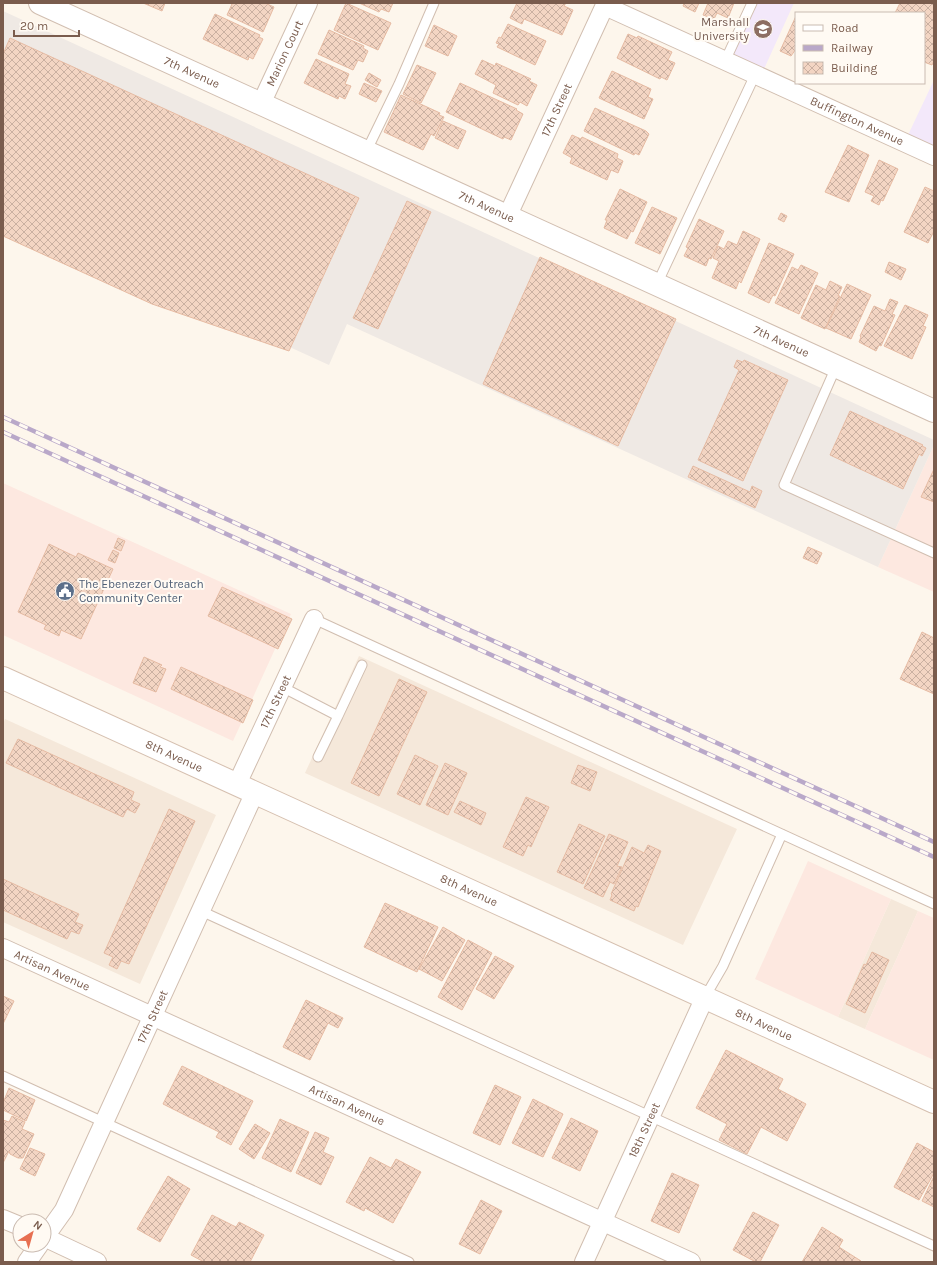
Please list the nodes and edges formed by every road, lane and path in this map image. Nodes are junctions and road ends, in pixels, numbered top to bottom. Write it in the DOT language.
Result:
graph roads {
  1 [pos="40,3"];
  2 [pos="308,3"];
  3 [pos="434,3"];
  4 [pos="752,3"];
  5 [pos="606,5"];
  6 [pos="725,61"];
  7 [pos="755,75"];
  8 [pos="261,104"];
  9 [pos="366,152"];
  10 [pos="934,156"];
  11 [pos="507,217"];
  12 [pos="657,284"];
  13 [pos="836,367"];
  14 [pos="934,411"];
  15 [pos="934,553"];
  16 [pos="314,619"];
  17 [pos="362,665"];
  18 [pos="3,678"];
  19 [pos="282,687"];
  20 [pos="338,716"];
  21 [pos="318,757"];
  22 [pos="246,788"];
  23 [pos="782,834"];
  24 [pos="934,904"];
  25 [pos="201,911"];
  26 [pos="3,948"];
  27 [pos="705,997"];
  28 [pos="152,1016"];
  29 [pos="3,1076"];
  30 [pos="934,1102"];
  31 [pos="651,1117"];
  32 [pos="104,1122"];
  33 [pos="603,1222"];
  34 [pos="52,1227"];
  35 [pos="52,1244"];
  36 [pos="934,1246"];
  37 [pos="34,1253"];
  38 [pos="27,1262"];
  39 [pos="97,1262"];
  40 [pos="409,1262"];
  41 [pos="584,1262"];
  42 [pos="691,1262"];
  1 -- 8 [label="main road, 7th Avenue"];
  2 -- 8 [label="street, Marion Court"];
  3 -- 9 [label="lane"];
  4 -- 6 [label="lane"];
  5 -- 6 [label="street, Buffington Avenue"];
  5 -- 11 [label="street, 17th Street"];
  6 -- 7 [label="street, Buffington Avenue"];
  7 -- 10 [label="street, Buffington Avenue"];
  7 -- 12 [label="lane"];
  8 -- 9 [label="main road, 7th Avenue"];
  9 -- 11 [label="main road, 7th Avenue"];
  11 -- 12 [label="main road, 7th Avenue"];
  12 -- 13 [label="main road, 7th Avenue"];
  13 -- 14 [label="main road, 7th Avenue"];
  13 -- 15 [label="lane"];
  16 -- 19 [label="street, 17th Street"];
  16 -- 23 [label="lane"];
  17 -- 20 [label="lane"];
  18 -- 22 [label="main road, 8th Avenue"];
  19 -- 20 [label="lane"];
  19 -- 22 [label="street, 17th Street"];
  20 -- 21 [label="lane"];
  22 -- 25 [label="street, 17th Street"];
  22 -- 27 [label="main road, 8th Avenue"];
  23 -- 24 [label="lane"];
  23 -- 27 [label="lane"];
  25 -- 28 [label="street, 17th Street"];
  25 -- 31 [label="lane"];
  26 -- 28 [label="street, Artisan Avenue"];
  27 -- 30 [label="main road, 8th Avenue"];
  27 -- 31 [label="street, 18th Street"];
  28 -- 32 [label="street, 17th Street"];
  28 -- 33 [label="street, Artisan Avenue"];
  29 -- 32 [label="lane"];
  31 -- 33 [label="street, 18th Street"];
  31 -- 36 [label="lane"];
  32 -- 34 [label="street, 17th Street"];
  32 -- 40 [label="lane"];
  33 -- 41 [label="street, 18th Street"];
  33 -- 42 [label="street, Artisan Avenue"];
  35 -- 39 [label="street"];
  37 -- 38 [label="street, 17th Street"];
}
